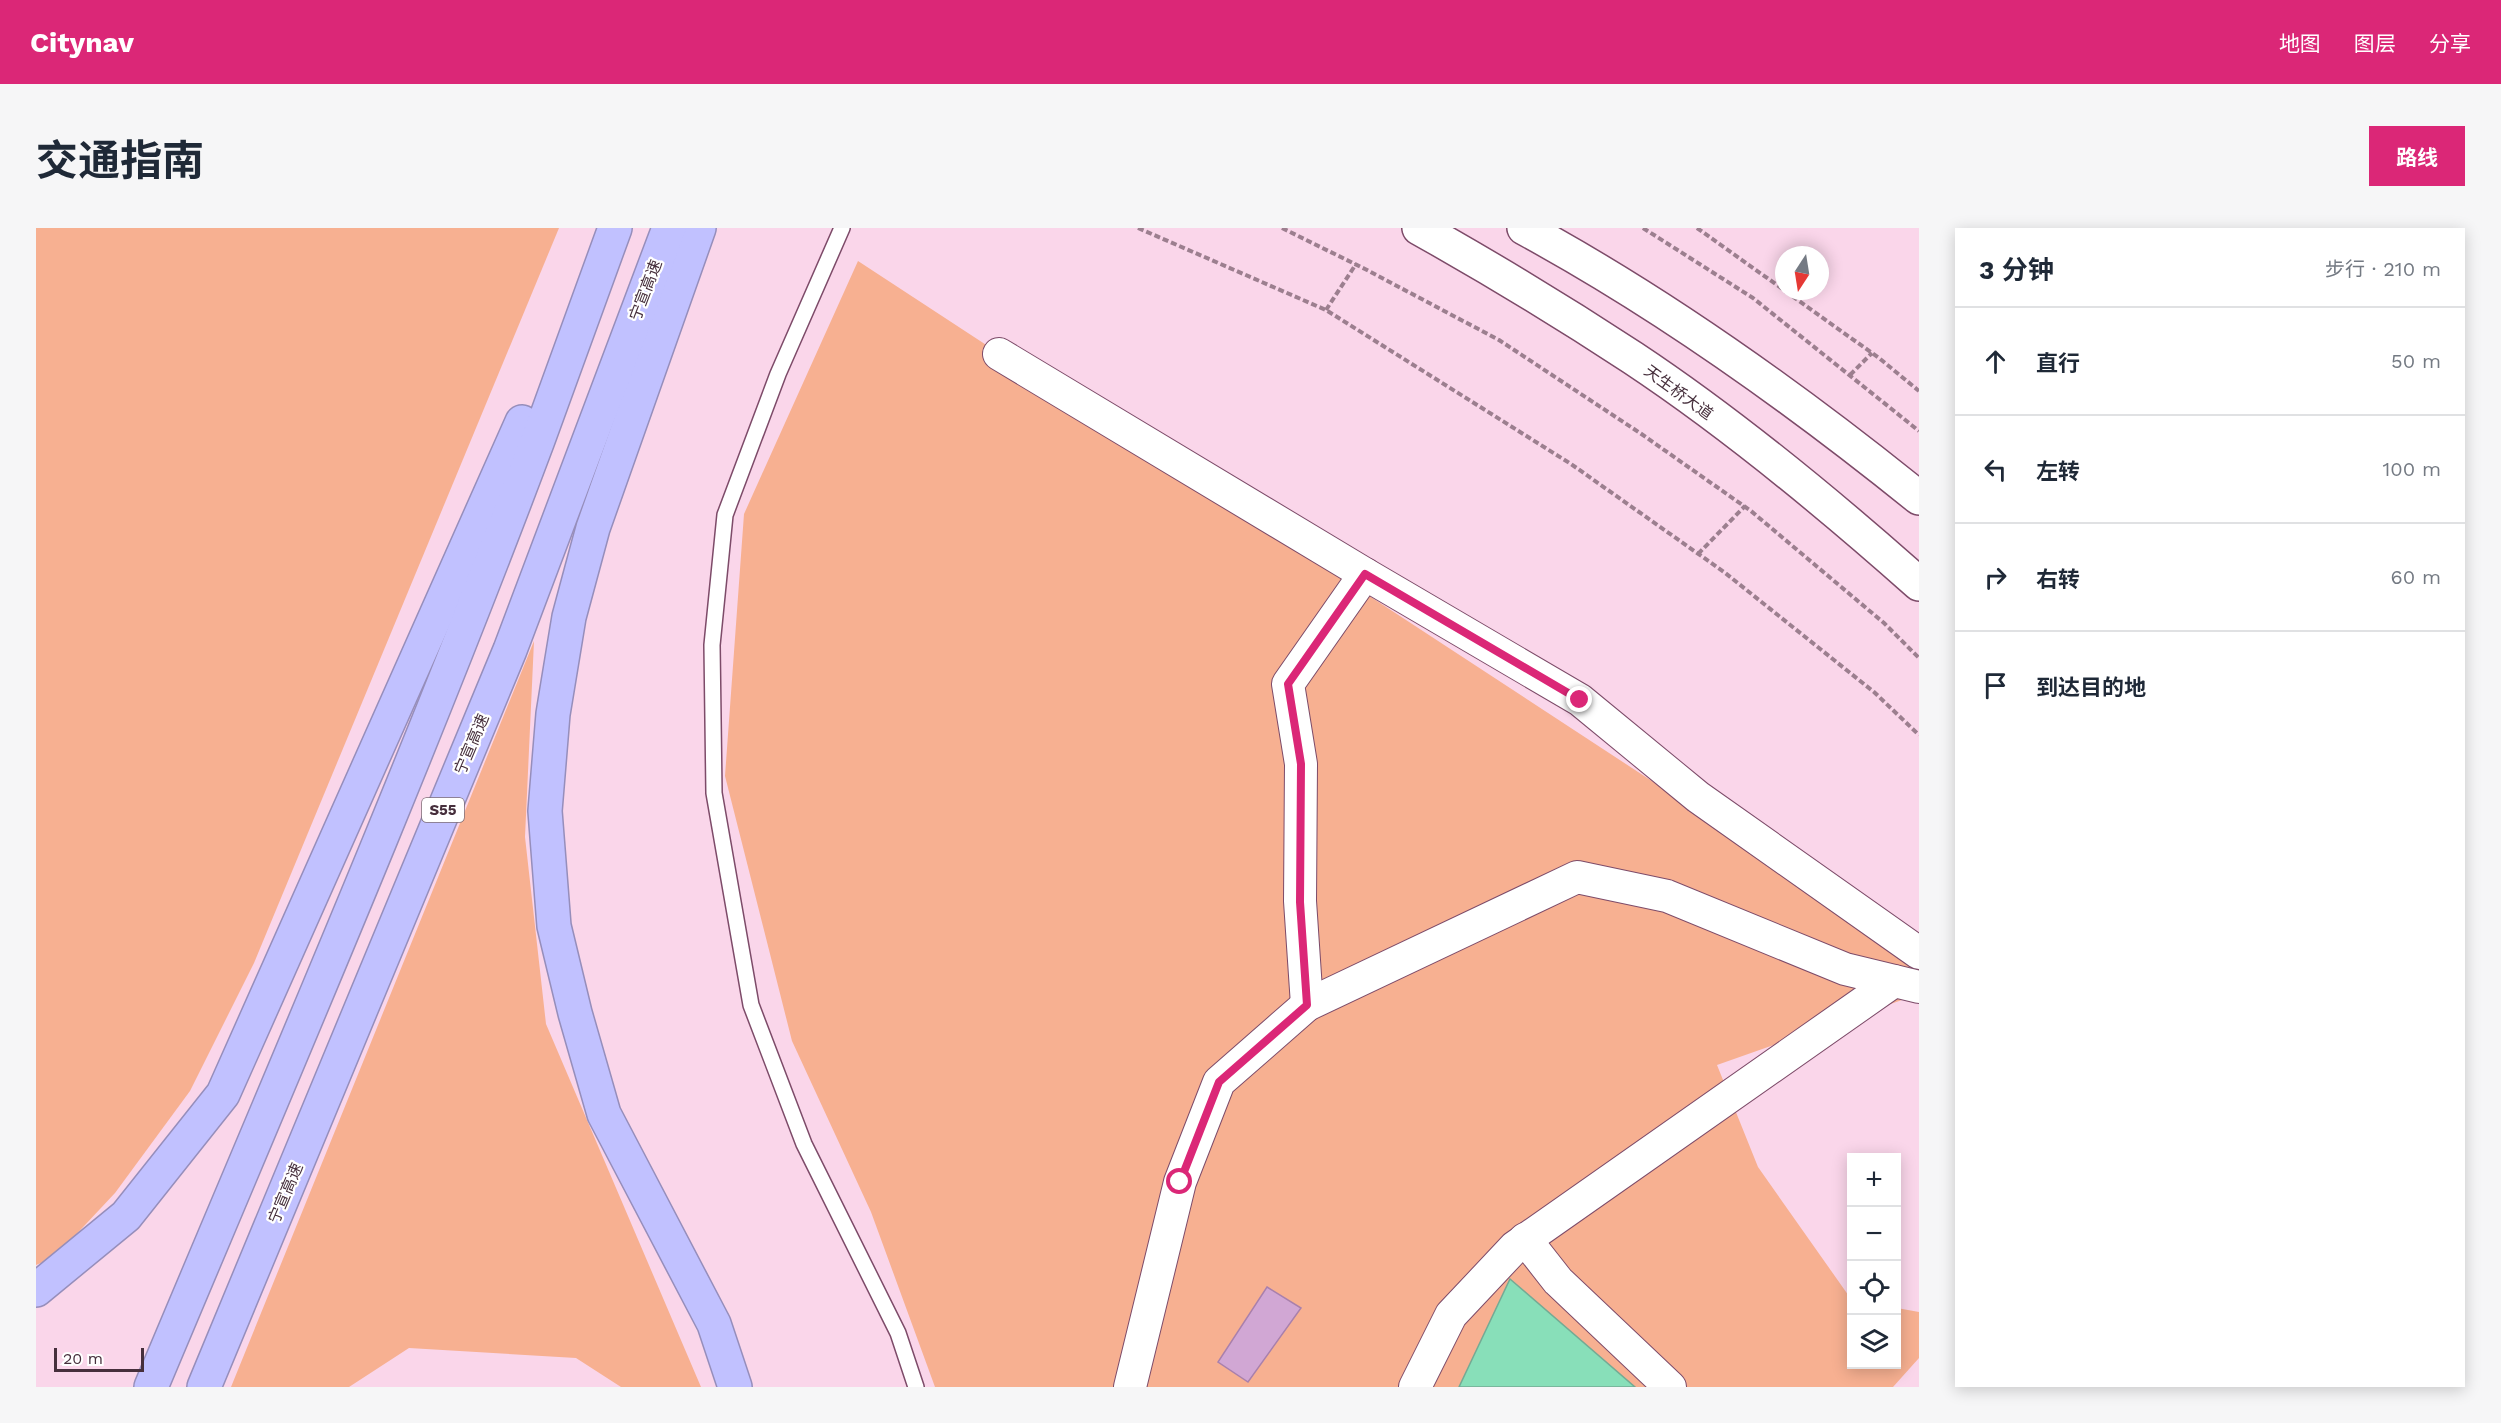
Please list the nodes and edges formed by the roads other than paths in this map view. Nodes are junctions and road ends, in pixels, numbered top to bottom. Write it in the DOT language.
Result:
graph roads {
  1 [pos="608,228"];
  2 [pos="615,228"];
  3 [pos="669,228"];
  4 [pos="699,228"];
  5 [pos="842,228"];
  6 [pos="1419,228"];
  7 [pos="1524,228"];
  8 [pos="999,354"];
  9 [pos="1919,498"];
  10 [pos="1365,574"];
  11 [pos="1919,584"];
  12 [pos="1919,954"];
  13 [pos="1907,984"];
  14 [pos="1307,1005"];
  15 [pos="1525,1239"];
  16 [pos="36,1290"];
  17 [pos="151,1387"];
  18 [pos="204,1387"];
  19 [pos="735,1387"];
  20 [pos="916,1387"];
  21 [pos="1130,1387"];
  22 [pos="1415,1387"];
  23 [pos="1670,1387"];
  1 -- 16 [label="highway"];
  2 -- 17 [label="highway, S55"];
  3 -- 18 [label="highway, 宁宣高速 / S55"];
  4 -- 19 [label="highway"];
  5 -- 20 [label="lane"];
  6 -- 11 [label="main road, 天生桥大道"];
  7 -- 9 [label="main road"];
  8 -- 10 [label="street"];
  10 -- 12 [label="street"];
  10 -- 14 [label="street"];
  13 -- 14 [label="street"];
  13 -- 15 [label="street"];
  14 -- 21 [label="street"];
  15 -- 22 [label="street"];
  15 -- 23 [label="street"];
}
